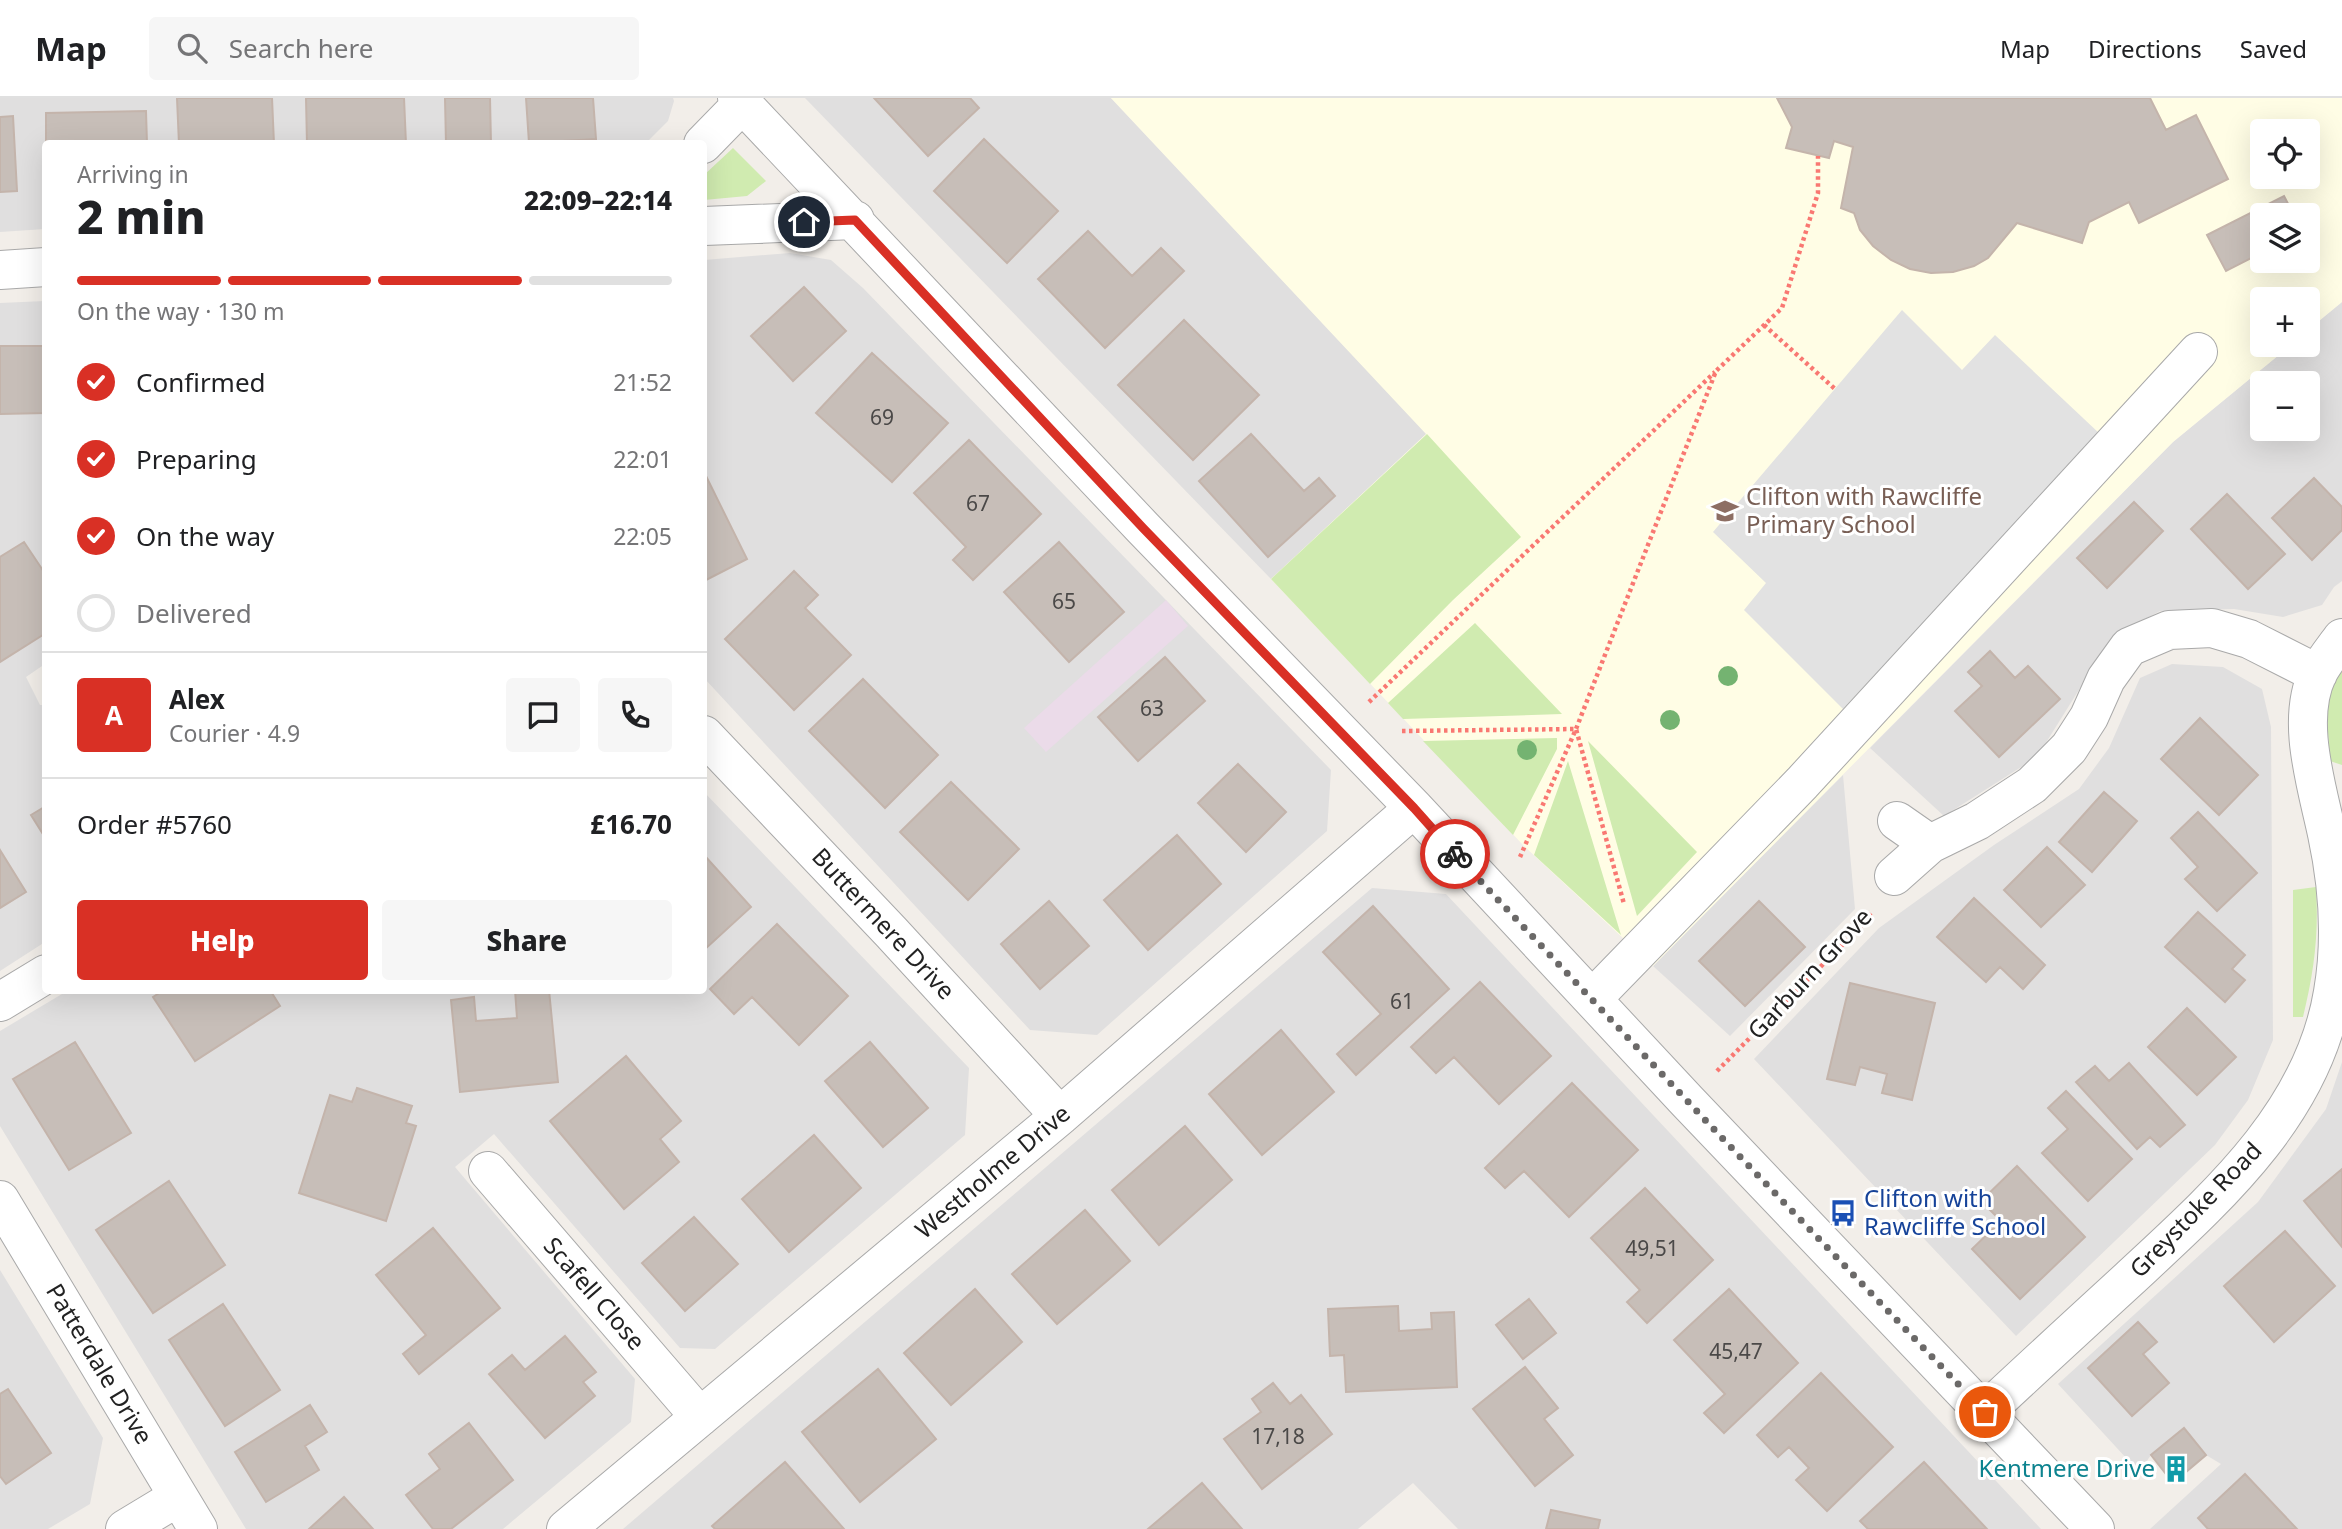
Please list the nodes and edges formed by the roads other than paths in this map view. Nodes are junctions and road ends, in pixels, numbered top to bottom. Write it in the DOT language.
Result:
graph roads {
  1 [pos="740,101"];
  2 [pos="706,140"];
  3 [pos="855,220"];
  4 [pos="707,226"];
  5 [pos="42,267"];
  6 [pos="0,270"];
  7 [pos="2198,352"];
  8 [pos="2342,638"];
  9 [pos="2318,674"];
  10 [pos="707,737"];
  11 [pos="1414,808"];
  12 [pos="1897,821"];
  13 [pos="1930,844"];
  14 [pos="1894,876"];
  15 [pos="42,976"];
  16 [pos="1592,999"];
  17 [pos="0,1002"];
  18 [pos="1059,1116"];
  19 [pos="488,1171"];
  20 [pos="0,1200"];
  21 [pos="1985,1412"];
  22 [pos="700,1417"];
  23 [pos="178,1497"];
  24 [pos="125,1529"];
  25 [pos="198,1529"];
  26 [pos="566,1529"];
  27 [pos="2095,1529"];
  1 -- 2 [label="street"];
  1 -- 3 [label="street"];
  3 -- 4 [label="street"];
  3 -- 11 [label="street"];
  5 -- 6 [label="street"];
  7 -- 16 [label="street"];
  8 -- 9 [label="street, Greystoke Road"];
  9 -- 13 [label="street"];
  9 -- 21 [label="street, Greystoke Road"];
  10 -- 18 [label="street, Buttermere Drive"];
  11 -- 16 [label="street"];
  11 -- 18 [label="street, Westholme Drive"];
  12 -- 13 [label="street"];
  13 -- 14 [label="street"];
  15 -- 17 [label="street"];
  16 -- 21 [label="street"];
  18 -- 22 [label="street, Westholme Drive"];
  19 -- 22 [label="street, Scafell Close"];
  20 -- 23 [label="street, Patterdale Drive"];
  21 -- 27 [label="street"];
  22 -- 26 [label="street, Westholme Drive"];
  23 -- 24 [label="street"];
  23 -- 25 [label="street, Patterdale Drive"];
}
